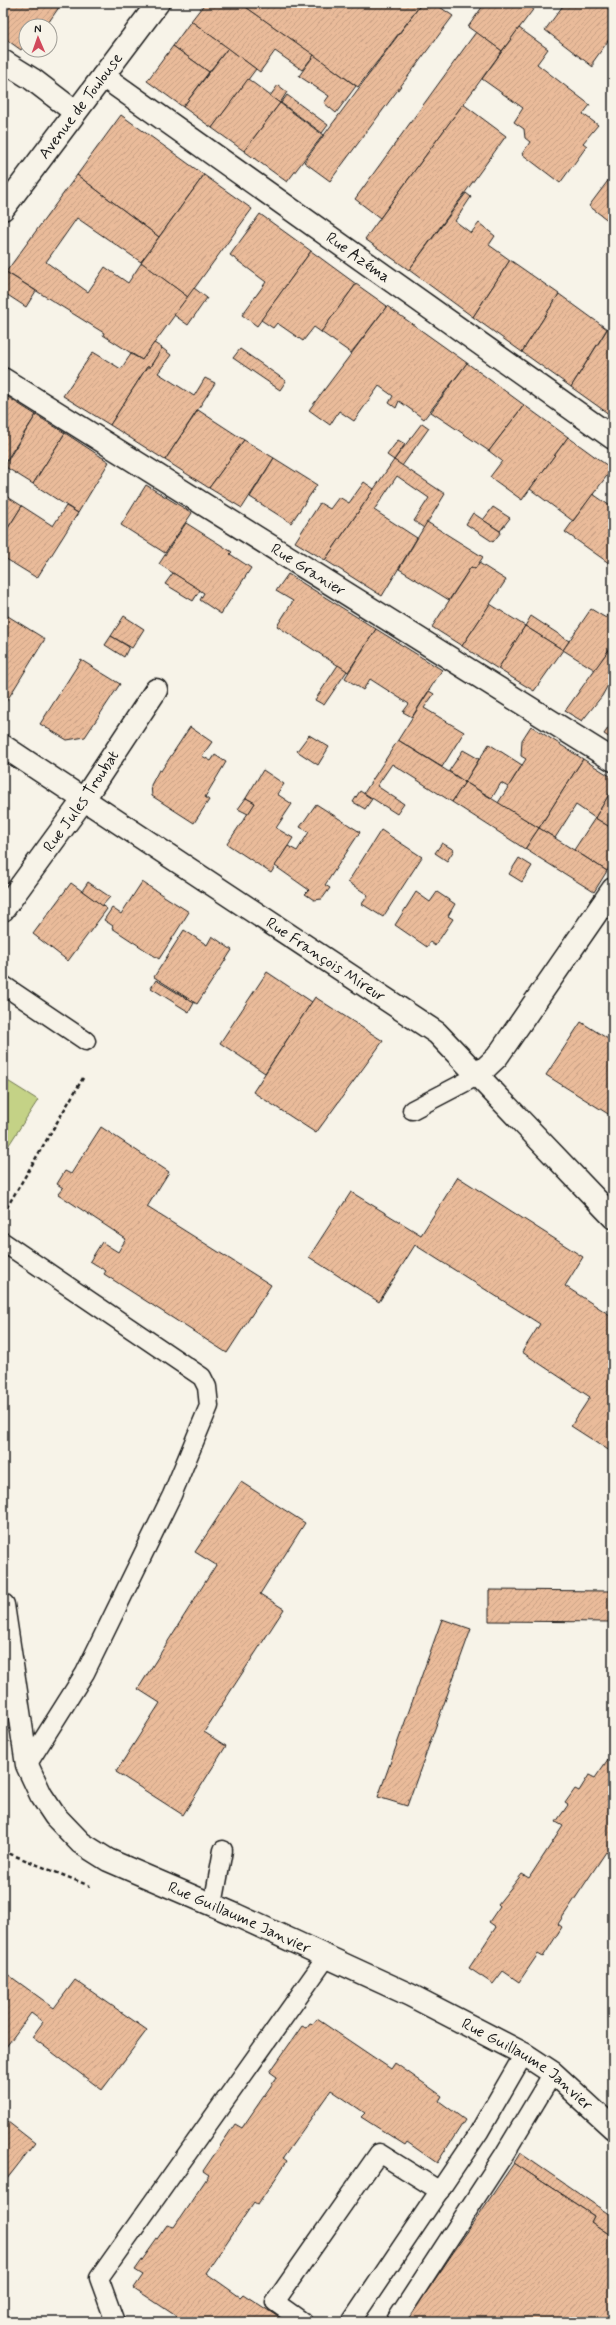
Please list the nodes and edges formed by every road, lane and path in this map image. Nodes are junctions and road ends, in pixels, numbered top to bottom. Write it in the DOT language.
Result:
graph roads {
  1 [pos="158,3"];
  2 [pos="3,61"];
  3 [pos="104,76"];
  4 [pos="75,112"];
  5 [pos="3,209"];
  6 [pos="3,379"];
  7 [pos="613,438"];
  8 [pos="156,690"];
  9 [pos="3,746"];
  10 [pos="613,760"];
  11 [pos="84,799"];
  12 [pos="613,889"];
  13 [pos="3,910"];
  14 [pos="3,985"];
  15 [pos="86,1041"];
  16 [pos="478,1076"];
  17 [pos="83,1078"];
  18 [pos="412,1110"];
  19 [pos="3,1214"];
  20 [pos="613,1217"];
  21 [pos="3,1242"];
  22 [pos="3,1605"];
  23 [pos="27,1765"];
  24 [pos="223,1850"];
  25 [pos="3,1851"];
  26 [pos="108,1860"];
  27 [pos="213,1906"];
  28 [pos="326,1958"];
  29 [pos="524,2054"];
  30 [pos="554,2073"];
  31 [pos="613,2128"];
  32 [pos="440,2190"];
  33 [pos="115,2322"];
  34 [pos="303,2322"];
  35 [pos="351,2322"];
  36 [pos="395,2322"];
  1 -- 3 [label="street, Avenue de Toulouse"];
  2 -- 4 [label="street"];
  3 -- 4 [label="street, Avenue de Toulouse"];
  3 -- 7 [label="street, Rue Azéma"];
  4 -- 5 [label="street, Avenue de Toulouse"];
  6 -- 10 [label="street, Rue Granier"];
  8 -- 11 [label="street, Rue Jules Troubat"];
  9 -- 11 [label="street, Rue François Mireur"];
  11 -- 13 [label="street, Rue Jules Troubat"];
  11 -- 16 [label="street, Rue François Mireur"];
  12 -- 16 [label="street"];
  14 -- 15 [label="lane"];
  16 -- 18 [label="lane"];
  16 -- 20 [label="street, Rue François Mireur"];
  17 -- 19 [label="path"];
  21 -- 23 [label="lane"];
  22 -- 23 [label="street, Rue Guillaume Janvier"];
  23 -- 26 [label="street, Rue Guillaume Janvier"];
  24 -- 27 [label="lane"];
  25 -- 26 [label="path"];
  26 -- 27 [label="street, Rue Guillaume Janvier"];
  27 -- 28 [label="street, Rue Guillaume Janvier"];
  28 -- 29 [label="street, Rue Guillaume Janvier"];
  28 -- 33 [label="lane"];
  29 -- 30 [label="street, Rue Guillaume Janvier"];
  29 -- 32 [label="lane"];
  30 -- 31 [label="street, Rue Guillaume Janvier"];
  30 -- 36 [label="lane"];
  32 -- 34 [label="lane"];
  32 -- 35 [label="lane"];
}
